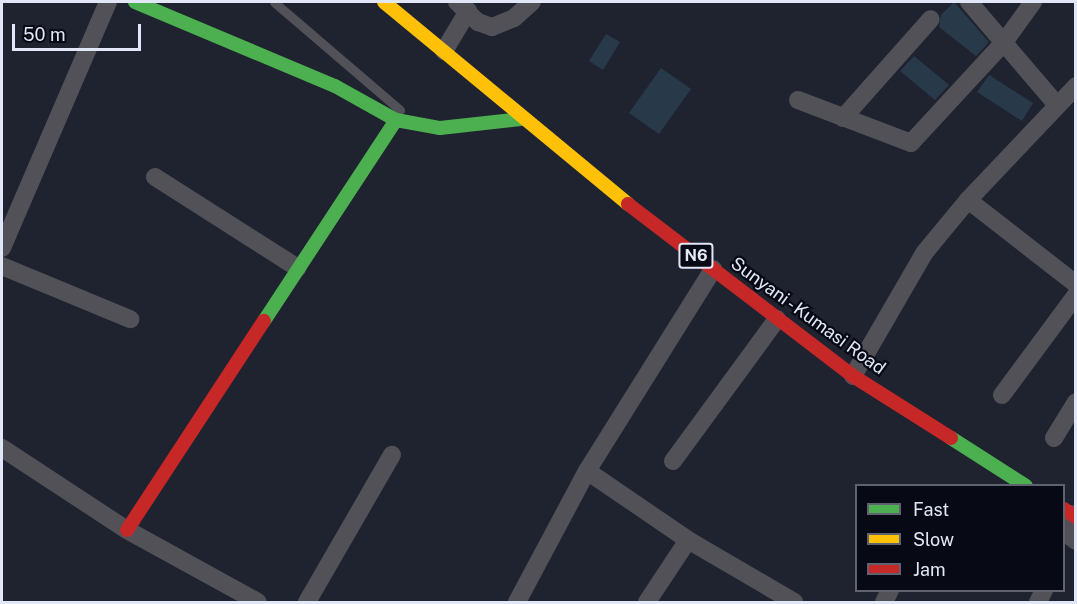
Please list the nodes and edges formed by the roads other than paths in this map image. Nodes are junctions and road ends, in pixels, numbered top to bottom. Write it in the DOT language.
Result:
graph roads {
  1 [pos="108,2"];
  2 [pos="140,2"];
  3 [pos="274,2"];
  4 [pos="384,2"];
  5 [pos="532,2"];
  6 [pos="969,2"];
  7 [pos="1033,2"];
  8 [pos="463,6"];
  9 [pos="931,19"];
  10 [pos="1005,41"];
  11 [pos="444,51"];
  12 [pos="1075,86"];
  13 [pos="798,100"];
  14 [pos="1056,104"];
  15 [pos="843,117"];
  16 [pos="521,119"];
  17 [pos="404,120"];
  18 [pos="155,177"];
  19 [pos="968,200"];
  20 [pos="2,248"];
  21 [pos="2,266"];
  22 [pos="298,268"];
  23 [pos="713,269"];
  24 [pos="1076,284"];
  25 [pos="1076,295"];
  26 [pos="130,319"];
  27 [pos="777,319"];
  28 [pos="853,376"];
  29 [pos="1002,395"];
  30 [pos="1076,402"];
  31 [pos="1054,438"];
  32 [pos="2,448"];
  33 [pos="392,454"];
  34 [pos="673,461"];
  35 [pos="587,471"];
  36 [pos="1023,484"];
  37 [pos="1070,513"];
  38 [pos="127,530"];
  39 [pos="688,540"];
  40 [pos="1070,543"];
  41 [pos="258,603"];
  42 [pos="307,603"];
  43 [pos="517,603"];
  44 [pos="647,603"];
  45 [pos="794,603"];
  1 -- 20 [label="street"];
  2 -- 17 [label="street"];
  3 -- 17 [label="lane"];
  4 -- 11 [label="street, Sunyani - Kumasi Road / N6"];
  5 -- 8 [label="street"];
  6 -- 10 [label="street"];
  7 -- 10 [label="street"];
  8 -- 11 [label="street"];
  9 -- 15 [label="street"];
  10 -- 14 [label="street"];
  10 -- 15 [label="street"];
  11 -- 16 [label="street, Sunyani - Kumasi Road / N6"];
  12 -- 14 [label="street"];
  13 -- 15 [label="street"];
  14 -- 19 [label="street"];
  16 -- 17 [label="street"];
  16 -- 23 [label="street, Sunyani - Kumasi Road / N6"];
  17 -- 22 [label="street"];
  18 -- 22 [label="street"];
  19 -- 24 [label="street"];
  19 -- 28 [label="street"];
  21 -- 26 [label="street"];
  22 -- 38 [label="street"];
  23 -- 27 [label="street, Sunyani - Kumasi Road / N6"];
  23 -- 35 [label="street"];
  25 -- 29 [label="street"];
  27 -- 28 [label="street, Sunyani - Kumasi Road / N6"];
  27 -- 34 [label="street"];
  28 -- 36 [label="street, Sunyani - Kumasi Road / N6"];
  30 -- 31 [label="street"];
  32 -- 38 [label="street"];
  33 -- 42 [label="street"];
  35 -- 39 [label="street"];
  35 -- 43 [label="street"];
  37 -- 40 [label="street"];
  38 -- 41 [label="street"];
  39 -- 44 [label="street"];
  39 -- 45 [label="street"];
}
